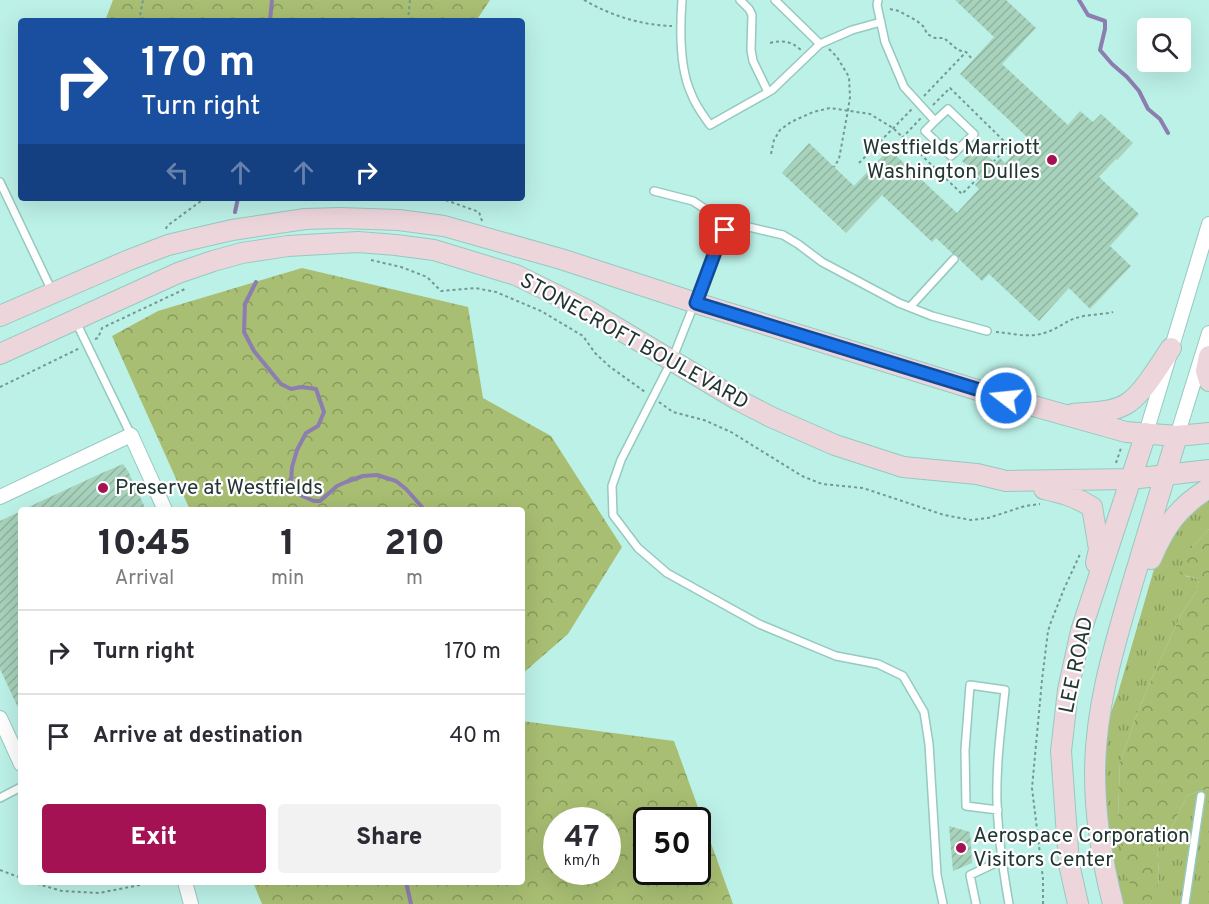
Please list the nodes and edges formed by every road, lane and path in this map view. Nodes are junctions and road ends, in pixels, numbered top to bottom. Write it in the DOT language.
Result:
graph roads {
  1 [pos="143,0"];
  2 [pos="410,0"];
  3 [pos="584,0"];
  4 [pos="682,0"];
  5 [pos="740,0"];
  6 [pos="775,0"];
  7 [pos="878,0"];
  8 [pos="890,9"];
  9 [pos="139,18"];
  10 [pos="408,18"];
  11 [pos="880,22"];
  12 [pos="681,25"];
  13 [pos="770,42"];
  14 [pos="821,44"];
  15 [pos="807,55"];
  16 [pos="973,60"];
  17 [pos="768,92"];
  18 [pos="848,110"];
  19 [pos="935,121"];
  20 [pos="771,154"];
  21 [pos="834,166"];
  22 [pos="979,177"];
  23 [pos="0,182"];
  24 [pos="654,191"];
  25 [pos="201,201"];
  26 [pos="449,201"];
  27 [pos="1209,224"];
  28 [pos="725,230"];
  29 [pos="487,238"];
  30 [pos="168,245"];
  31 [pos="954,259"];
  32 [pos="370,260"];
  33 [pos="187,288"];
  34 [pos="53,292"];
  35 [pos="696,303"];
  36 [pos="910,307"];
  37 [pos="1113,312"];
  38 [pos="0,316"];
  39 [pos="75,320"];
  40 [pos="987,331"];
  41 [pos="1209,333"];
  42 [pos="87,342"];
  43 [pos="1171,348"];
  44 [pos="0,354"];
  45 [pos="1209,356"];
  46 [pos="672,360"];
  47 [pos="1209,381"];
  48 [pos="0,387"];
  49 [pos="654,398"];
  50 [pos="1063,415"];
  51 [pos="1146,433"];
  52 [pos="1209,433"];
  53 [pos="131,435"];
  54 [pos="1177,436"];
  55 [pos="1123,442"];
  56 [pos="1114,468"];
  57 [pos="1209,470"];
  58 [pos="1164,476"];
  59 [pos="1131,479"];
  60 [pos="1006,481"];
  61 [pos="1209,488"];
  62 [pos="0,497"];
  63 [pos="1043,504"];
  64 [pos="164,507"];
  65 [pos="1081,631"];
  66 [pos="1114,647"];
  67 [pos="0,718"];
  68 [pos="18,757"];
  69 [pos="18,789"];
  70 [pos="1201,796"];
  71 [pos="0,798"];
  72 [pos="998,810"];
  73 [pos="1002,860"];
  74 [pos="0,870"];
  75 [pos="18,877"];
  76 [pos="41,885"];
  77 [pos="140,885"];
  78 [pos="185,885"];
  79 [pos="191,904"];
  80 [pos="943,904"];
  81 [pos="976,904"];
  82 [pos="1010,904"];
  83 [pos="1078,904"];
  84 [pos="1113,904"];
  85 [pos="1185,904"];
  1 -- 9 [label="path"];
  2 -- 10 [label="path"];
  3 -- 12 [label="path"];
  4 -- 12 [label="lane"];
  5 -- 17 [label="lane"];
  6 -- 14 [label="lane"];
  7 -- 11 [label="lane"];
  8 -- 16 [label="path"];
  11 -- 14 [label="lane"];
  11 -- 19 [label="lane"];
  12 -- 17 [label="lane"];
  13 -- 15 [label="path"];
  14 -- 15 [label="lane"];
  14 -- 18 [label="path"];
  15 -- 17 [label="lane"];
  18 -- 20 [label="path"];
  18 -- 21 [label="path"];
  18 -- 22 [label="path"];
  19 -- 19 [label="lane"];
  23 -- 34 [label="lane"];
  24 -- 28 [label="lane"];
  25 -- 30 [label="path"];
  26 -- 29 [label="path"];
  27 -- 43 [label="street"];
  28 -- 35 [label="lane"];
  28 -- 36 [label="lane"];
  29 -- 30 [label="main road, STONECROFT BOULEVARD"];
  29 -- 35 [label="main road, STONECROFT BOULEVARD"];
  30 -- 34 [label="main road, STONECROFT BOULEVARD"];
  31 -- 36 [label="lane"];
  32 -- 49 [label="path"];
  33 -- 42 [label="path"];
  34 -- 38 [label="main road, STONECROFT BOULEVARD"];
  35 -- 46 [label="lane"];
  35 -- 50 [label="main road, STONECROFT BOULEVARD"];
  36 -- 40 [label="lane"];
  37 -- 40 [label="path"];
  39 -- 42 [label="lane"];
  39 -- 44 [label="main road, STONECROFT BOULEVARD"];
  39 -- 46 [label="main road, STONECROFT BOULEVARD"];
  41 -- 54 [label="street"];
  42 -- 48 [label="path"];
  42 -- 53 [label="lane"];
  43 -- 50 [label="main road"];
  43 -- 51 [label="street"];
  45 -- 47 [label="main road"];
  46 -- 49 [label="lane"];
  46 -- 60 [label="main road, STONECROFT BOULEVARD"];
  49 -- 63 [label="path"];
  49 -- 80 [label="lane"];
  50 -- 51 [label="main road, STONECROFT BOULEVARD"];
  51 -- 54 [label="main road, STONECROFT BOULEVARD"];
  51 -- 59 [label="main road, LEE ROAD"];
  52 -- 54 [label="main road, STONECROFT BOULEVARD"];
  53 -- 62 [label="street"];
  53 -- 64 [label="street"];
  54 -- 58 [label="main road, LEE ROAD"];
  55 -- 56 [label="path"];
  57 -- 58 [label="main road, STONECROFT BOULEVARD"];
  58 -- 59 [label="main road, STONECROFT BOULEVARD"];
  58 -- 66 [label="main road, LEE ROAD"];
  59 -- 60 [label="main road, STONECROFT BOULEVARD"];
  59 -- 65 [label="main road, LEE ROAD"];
  60 -- 65 [label="main road"];
  61 -- 66 [label="main road"];
  65 -- 83 [label="main road, LEE ROAD"];
  66 -- 84 [label="main road, LEE ROAD"];
  67 -- 68 [label="street"];
  69 -- 71 [label="lane"];
  70 -- 85 [label="lane"];
  72 -- 72 [label="lane"];
  72 -- 73 [label="lane"];
  73 -- 81 [label="lane"];
  73 -- 82 [label="lane"];
  74 -- 75 [label="path"];
  76 -- 77 [label="path"];
  78 -- 79 [label="street"];
}
